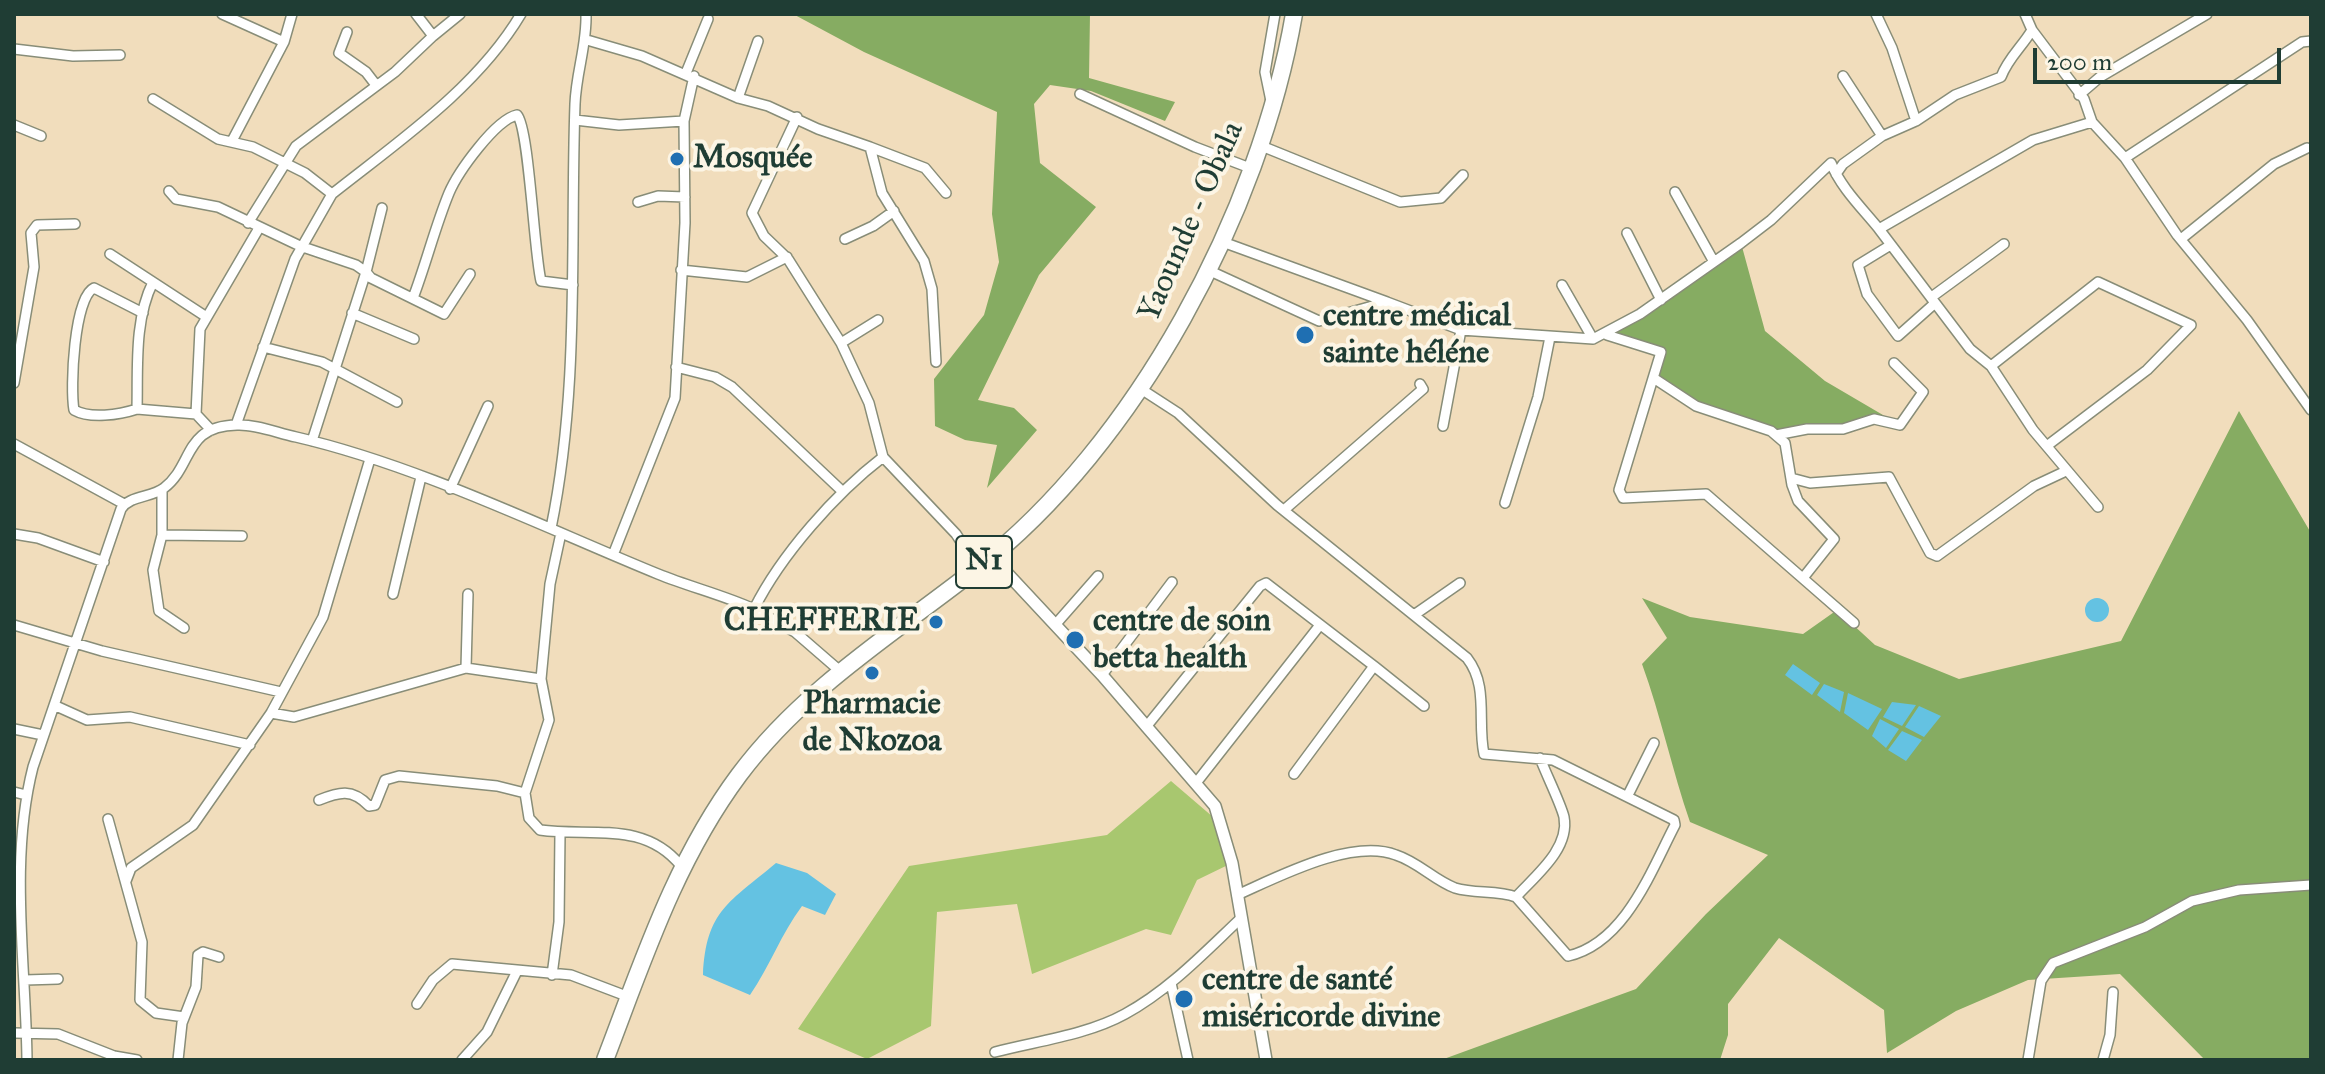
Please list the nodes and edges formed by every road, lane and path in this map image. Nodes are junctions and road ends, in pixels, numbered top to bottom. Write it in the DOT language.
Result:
graph roads {
  1 [pos="222,14"];
  2 [pos="292,14"];
  3 [pos="416,14"];
  4 [pos="460,14"];
  5 [pos="521,14"];
  6 [pos="586,14"];
  7 [pos="1275,14"];
  8 [pos="1294,14"];
  9 [pos="1876,14"];
  10 [pos="2025,14"];
  11 [pos="2207,14"];
  12 [pos="708,19"];
  13 [pos="2032,30"];
  14 [pos="347,32"];
  15 [pos="433,36"];
  16 [pos="587,40"];
  17 [pos="758,41"];
  18 [pos="2311,41"];
  19 [pos="284,42"];
  20 [pos="14,49"];
  21 [pos="120,55"];
  22 [pos="690,75"];
  23 [pos="1843,76"];
  24 [pos="376,85"];
  25 [pos="1080,94"];
  26 [pos="2079,95"];
  27 [pos="738,98"];
  28 [pos="153,99"];
  29 [pos="1273,108"];
  30 [pos="797,117"];
  31 [pos="575,120"];
  32 [pos="684,121"];
  33 [pos="1916,121"];
  34 [pos="2092,122"];
  35 [pos="14,125"];
  36 [pos="41,136"];
  37 [pos="1882,136"];
  38 [pos="232,141"];
  39 [pos="1259,145"];
  40 [pos="870,147"];
  41 [pos="2307,148"];
  42 [pos="2125,158"];
  43 [pos="284,163"];
  44 [pos="1250,168"];
  45 [pos="1836,174"];
  46 [pos="1463,175"];
  47 [pos="169,191"];
  48 [pos="1675,192"];
  49 [pos="946,193"];
  50 [pos="332,194"];
  51 [pos="685,197"];
  52 [pos="638,202"];
  53 [pos="382,208"];
  54 [pos="894,211"];
  55 [pos="248,223"];
  56 [pos="75,224"];
  57 [pos="259,228"];
  58 [pos="1879,229"];
  59 [pos="1627,233"];
  60 [pos="845,239"];
  61 [pos="2181,239"];
  62 [pos="1220,241"];
  63 [pos="2004,244"];
  64 [pos="300,246"];
  65 [pos="1889,246"];
  66 [pos="110,254"];
  67 [pos="787,257"];
  68 [pos="1714,262"];
  69 [pos="681,270"];
  70 [pos="1208,270"];
  71 [pos="366,272"];
  72 [pos="470,274"];
  73 [pos="153,282"];
  74 [pos="573,285"];
  75 [pos="1562,285"];
  76 [pos="413,298"];
  77 [pos="1661,300"];
  78 [pos="1934,300"];
  79 [pos="1387,302"];
  80 [pos="143,313"];
  81 [pos="352,313"];
  82 [pos="205,316"];
  83 [pos="878,320"];
  84 [pos="1461,330"];
  85 [pos="1607,335"];
  86 [pos="1550,337"];
  87 [pos="414,339"];
  88 [pos="1593,339"];
  89 [pos="841,343"];
  90 [pos="263,347"];
  91 [pos="936,362"];
  92 [pos="1894,363"];
  93 [pos="1991,366"];
  94 [pos="676,367"];
  95 [pos="335,369"];
  96 [pos="1655,379"];
  97 [pos="14,383"];
  98 [pos="1420,384"];
  99 [pos="1141,389"];
  100 [pos="397,402"];
  101 [pos="488,406"];
  102 [pos="137,409"];
  103 [pos="2311,410"];
  104 [pos="196,414"];
  105 [pos="236,425"];
  106 [pos="1443,426"];
  107 [pos="211,430"];
  108 [pos="1776,435"];
  109 [pos="312,441"];
  110 [pos="14,444"];
  111 [pos="2048,445"];
  112 [pos="883,457"];
  113 [pos="370,459"];
  114 [pos="2066,471"];
  115 [pos="421,477"];
  116 [pos="1791,478"];
  117 [pos="450,489"];
  118 [pos="162,490"];
  119 [pos="842,491"];
  120 [pos="1505,503"];
  121 [pos="124,504"];
  122 [pos="2098,507"];
  123 [pos="1284,510"];
  124 [pos="551,528"];
  125 [pos="561,533"];
  126 [pos="14,534"];
  127 [pos="162,535"];
  128 [pos="242,536"];
  129 [pos="613,555"];
  130 [pos="104,562"];
  131 [pos="984,562"];
  132 [pos="1098,576"];
  133 [pos="1803,578"];
  134 [pos="1172,582"];
  135 [pos="1460,583"];
  136 [pos="393,594"];
  137 [pos="468,594"];
  138 [pos="754,609"];
  139 [pos="1414,615"];
  140 [pos="1854,623"];
  141 [pos="14,625"];
  142 [pos="1055,625"];
  143 [pos="1320,625"];
  144 [pos="184,628"];
  145 [pos="75,641"];
  146 [pos="1374,666"];
  147 [pos="466,668"];
  148 [pos="840,671"];
  149 [pos="1102,675"];
  150 [pos="541,679"];
  151 [pos="281,692"];
  152 [pos="56,706"];
  153 [pos="1424,706"];
  154 [pos="271,713"];
  155 [pos="1146,727"];
  156 [pos="14,729"];
  157 [pos="43,735"];
  158 [pos="1654,743"];
  159 [pos="250,745"];
  160 [pos="1540,758"];
  161 [pos="1294,774"];
  162 [pos="1196,783"];
  163 [pos="14,792"];
  164 [pos="525,793"];
  165 [pos="26,795"];
  166 [pos="1628,795"];
  167 [pos="319,800"];
  168 [pos="108,819"];
  169 [pos="560,833"];
  170 [pos="19,837"];
  171 [pos="681,866"];
  172 [pos="126,881"];
  173 [pos="2311,885"];
  174 [pos="1237,895"];
  175 [pos="1516,897"];
  176 [pos="1239,920"];
  177 [pos="18,927"];
  178 [pos="219,957"];
  179 [pos="517,971"];
  180 [pos="552,975"];
  181 [pos="58,979"];
  182 [pos="25,980"];
  183 [pos="1171,983"];
  184 [pos="2113,992"];
  185 [pos="629,997"];
  186 [pos="417,1004"];
  187 [pos="184,1017"];
  188 [pos="14,1033"];
  189 [pos="27,1033"];
  190 [pos="995,1052"];
  191 [pos="27,1060"];
  192 [pos="137,1060"];
  193 [pos="178,1060"];
  194 [pos="462,1060"];
  195 [pos="605,1060"];
  196 [pos="1188,1060"];
  197 [pos="1266,1060"];
  198 [pos="2028,1060"];
  199 [pos="2103,1060"];
  1 -- 19 [label="street"];
  2 -- 19 [label="street"];
  3 -- 15 [label="street"];
  4 -- 15 [label="street"];
  5 -- 50 [label="street"];
  6 -- 16 [label="street"];
  7 -- 29 [label="street"];
  8 -- 29 [label="highway, Yaounde - Obala / N1"];
  9 -- 33 [label="street"];
  10 -- 13 [label="street"];
  11 -- 26 [label="street"];
  12 -- 22 [label="street"];
  13 -- 33 [label="street"];
  13 -- 34 [label="street"];
  14 -- 24 [label="street"];
  15 -- 24 [label="street"];
  16 -- 22 [label="street"];
  16 -- 31 [label="street"];
  17 -- 27 [label="street"];
  18 -- 42 [label="street"];
  19 -- 38 [label="street"];
  20 -- 21 [label="street"];
  22 -- 27 [label="street"];
  22 -- 32 [label="street"];
  23 -- 37 [label="street"];
  24 -- 43 [label="street"];
  25 -- 44 [label="street"];
  27 -- 30 [label="street"];
  28 -- 38 [label="street"];
  29 -- 39 [label="highway, Yaounde - Obala / N1"];
  30 -- 40 [label="street"];
  30 -- 67 [label="street"];
  31 -- 32 [label="street"];
  31 -- 74 [label="street"];
  32 -- 51 [label="street"];
  33 -- 37 [label="street"];
  34 -- 42 [label="street"];
  34 -- 58 [label="street"];
  35 -- 36 [label="street"];
  37 -- 45 [label="street"];
  38 -- 43 [label="street"];
  39 -- 44 [label="highway, Yaounde - Obala / N1"];
  39 -- 46 [label="street"];
  40 -- 49 [label="street"];
  40 -- 54 [label="street"];
  41 -- 61 [label="street"];
  42 -- 61 [label="street"];
  43 -- 50 [label="street"];
  43 -- 55 [label="street"];
  44 -- 62 [label="highway, Yaounde - Obala / N1"];
  45 -- 58 [label="street"];
  45 -- 68 [label="street"];
  47 -- 55 [label="street"];
  48 -- 68 [label="street"];
  50 -- 64 [label="street"];
  51 -- 52 [label="street"];
  51 -- 69 [label="street"];
  53 -- 71 [label="street"];
  54 -- 60 [label="street"];
  54 -- 91 [label="street"];
  55 -- 57 [label="street"];
  56 -- 97 [label="street"];
  57 -- 64 [label="street"];
  57 -- 82 [label="street"];
  58 -- 65 [label="street"];
  59 -- 77 [label="street"];
  61 -- 103 [label="street"];
  62 -- 70 [label="highway, Yaounde - Obala / N1"];
  62 -- 79 [label="street"];
  63 -- 78 [label="street"];
  64 -- 71 [label="street"];
  64 -- 90 [label="street"];
  65 -- 78 [label="street"];
  65 -- 78 [label="street"];
  66 -- 73 [label="street"];
  67 -- 69 [label="street"];
  67 -- 89 [label="street"];
  68 -- 77 [label="street"];
  69 -- 94 [label="street"];
  70 -- 79 [label="street"];
  70 -- 99 [label="highway, Yaounde - Obala / N1"];
  71 -- 76 [label="street"];
  71 -- 81 [label="street"];
  72 -- 76 [label="street"];
  73 -- 80 [label="street"];
  73 -- 82 [label="street"];
  74 -- 76 [label="street"];
  74 -- 124 [label="street"];
  75 -- 88 [label="street"];
  77 -- 85 [label="street"];
  78 -- 93 [label="street"];
  79 -- 84 [label="street"];
  80 -- 102 [label="street"];
  80 -- 102 [label="street"];
  81 -- 87 [label="street"];
  81 -- 95 [label="street"];
  82 -- 104 [label="street"];
  83 -- 89 [label="street"];
  84 -- 86 [label="street"];
  84 -- 106 [label="street"];
  85 -- 88 [label="street"];
  85 -- 96 [label="street"];
  86 -- 88 [label="street"];
  86 -- 120 [label="street"];
  89 -- 112 [label="street"];
  90 -- 95 [label="street"];
  90 -- 105 [label="street"];
  92 -- 108 [label="street"];
  93 -- 111 [label="street"];
  93 -- 111 [label="street"];
  94 -- 119 [label="street"];
  94 -- 129 [label="street"];
  95 -- 100 [label="street"];
  95 -- 109 [label="street"];
  96 -- 108 [label="street"];
  96 -- 133 [label="street"];
  98 -- 123 [label="street"];
  99 -- 123 [label="street"];
  99 -- 131 [label="highway, Yaounde - Obala / N1"];
  101 -- 117 [label="street"];
  102 -- 104 [label="street"];
  104 -- 107 [label="street"];
  105 -- 107 [label="street"];
  105 -- 109 [label="street"];
  107 -- 118 [label="street"];
  108 -- 116 [label="street"];
  109 -- 113 [label="street"];
  110 -- 121 [label="street"];
  111 -- 114 [label="street"];
  112 -- 119 [label="street"];
  112 -- 131 [label="street"];
  113 -- 115 [label="street"];
  113 -- 151 [label="street"];
  114 -- 116 [label="street"];
  114 -- 122 [label="street"];
  115 -- 117 [label="street"];
  115 -- 136 [label="street"];
  116 -- 133 [label="street"];
  117 -- 124 [label="street"];
  118 -- 121 [label="street"];
  118 -- 127 [label="street"];
  119 -- 138 [label="street"];
  121 -- 130 [label="street"];
  123 -- 139 [label="street"];
  124 -- 125 [label="street"];
  125 -- 129 [label="street"];
  125 -- 150 [label="street"];
  126 -- 130 [label="street"];
  127 -- 128 [label="street"];
  127 -- 144 [label="street"];
  129 -- 138 [label="street"];
  130 -- 145 [label="street"];
  131 -- 142 [label="street"];
  131 -- 148 [label="highway, Yaounde - Obala / N1"];
  132 -- 142 [label="street"];
  133 -- 140 [label="street"];
  134 -- 149 [label="street"];
  135 -- 139 [label="street"];
  137 -- 147 [label="street"];
  138 -- 148 [label="street"];
  139 -- 160 [label="street"];
  141 -- 145 [label="street"];
  142 -- 149 [label="street"];
  143 -- 146 [label="street"];
  143 -- 155 [label="street"];
  143 -- 162 [label="street"];
  145 -- 151 [label="street"];
  145 -- 152 [label="street"];
  146 -- 153 [label="street"];
  146 -- 161 [label="street"];
  147 -- 150 [label="street"];
  147 -- 154 [label="street"];
  148 -- 171 [label="highway, Yaounde - Obala / N1"];
  149 -- 155 [label="street"];
  150 -- 164 [label="street"];
  151 -- 154 [label="street"];
  152 -- 157 [label="street"];
  152 -- 159 [label="street"];
  154 -- 159 [label="street"];
  155 -- 162 [label="street"];
  156 -- 157 [label="street"];
  157 -- 165 [label="street"];
  158 -- 166 [label="street"];
  159 -- 172 [label="street"];
  160 -- 166 [label="street"];
  160 -- 175 [label="street"];
  162 -- 174 [label="street"];
  163 -- 165 [label="street"];
  164 -- 167 [label="street"];
  164 -- 169 [label="street"];
  165 -- 170 [label="street"];
  166 -- 175 [label="street"];
  168 -- 172 [label="street"];
  169 -- 171 [label="street"];
  169 -- 180 [label="street"];
  170 -- 177 [label="street"];
  171 -- 185 [label="highway, Yaounde - Obala / N1"];
  172 -- 187 [label="street"];
  173 -- 198 [label="street"];
  174 -- 175 [label="street"];
  174 -- 176 [label="street"];
  176 -- 183 [label="street"];
  176 -- 197 [label="street"];
  177 -- 182 [label="street"];
  178 -- 187 [label="street"];
  179 -- 180 [label="street"];
  179 -- 186 [label="street"];
  179 -- 194 [label="street"];
  180 -- 185 [label="street"];
  181 -- 182 [label="street"];
  182 -- 189 [label="street"];
  183 -- 190 [label="street"];
  183 -- 196 [label="street"];
  184 -- 199 [label="street"];
  185 -- 195 [label="highway, Yaounde - Obala / N1"];
  187 -- 193 [label="street"];
  188 -- 189 [label="street"];
  189 -- 191 [label="street"];
  189 -- 192 [label="street"];
}
